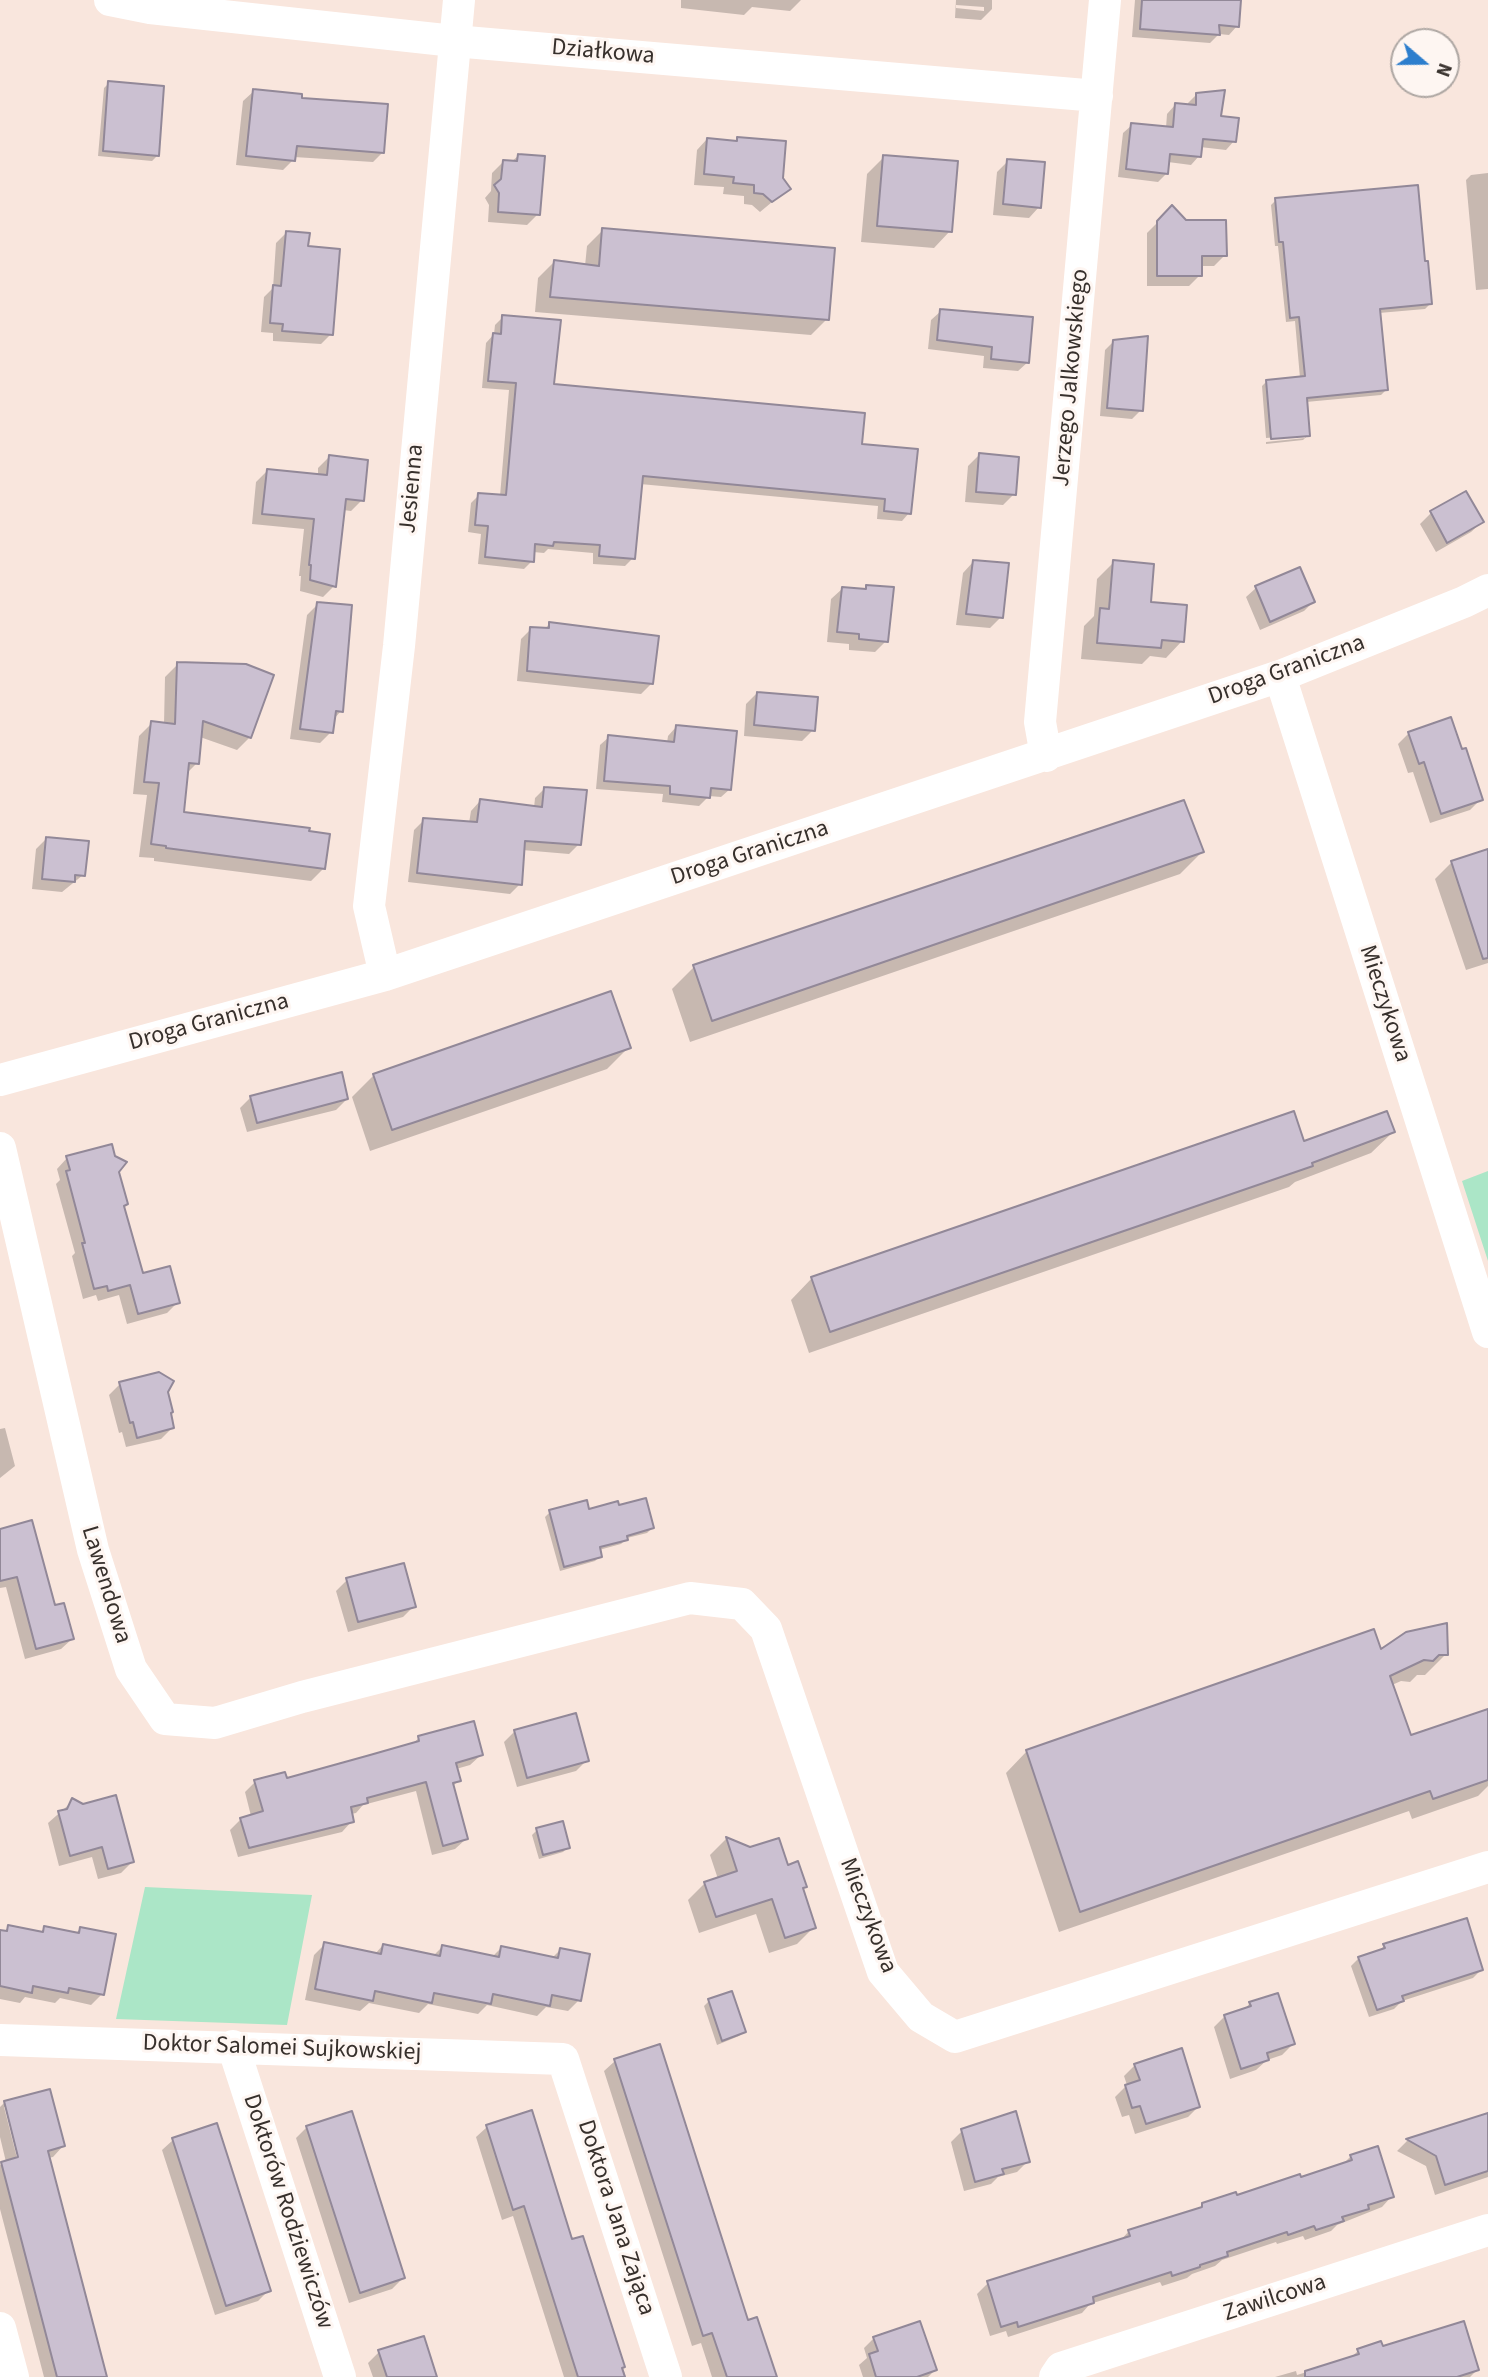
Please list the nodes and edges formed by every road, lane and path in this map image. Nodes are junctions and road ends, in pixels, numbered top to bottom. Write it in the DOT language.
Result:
graph roads {
  1 [pos="110,0"];
  2 [pos="459,0"];
  3 [pos="1105,0"];
  4 [pos="454,41"];
  5 [pos="1097,96"];
  6 [pos="1488,590"];
  7 [pos="1280,676"];
  8 [pos="1046,755"];
  9 [pos="385,975"];
  10 [pos="0,1080"];
  11 [pos="0,1148"];
  12 [pos="1488,1332"];
  13 [pos="459,1658"];
  14 [pos="1488,1867"];
  15 [pos="0,2040"];
  16 [pos="233,2046"];
  17 [pos="564,2059"];
  18 [pos="1488,2230"];
  19 [pos="0,2328"];
  20 [pos="1058,2372"];
  21 [pos="13,2377"];
  22 [pos="340,2377"];
  23 [pos="666,2377"];
  1 -- 4 [label="street, Działkowa"];
  2 -- 4 [label="street, Jesienna"];
  3 -- 5 [label="street, Jerzego Jalkowskiego"];
  4 -- 5 [label="street, Działkowa"];
  4 -- 9 [label="street, Jesienna"];
  5 -- 8 [label="street, Jerzego Jalkowskiego"];
  6 -- 7 [label="street, Droga Graniczna"];
  7 -- 8 [label="street, Droga Graniczna"];
  7 -- 12 [label="street, Mieczykowa"];
  8 -- 9 [label="street, Droga Graniczna"];
  9 -- 10 [label="street, Droga Graniczna"];
  11 -- 13 [label="street, Lawendowa"];
  13 -- 14 [label="street, Mieczykowa"];
  15 -- 16 [label="street, Doktor Salomei Sujkowskiej"];
  16 -- 17 [label="street, Doktor Salomei Sujkowskiej"];
  16 -- 22 [label="street, Doktorów Rodziewiczów"];
  17 -- 23 [label="street, Doktora Jana Zająca"];
  18 -- 20 [label="street, Zawilcowa"];
  19 -- 21 [label="street"];
}
